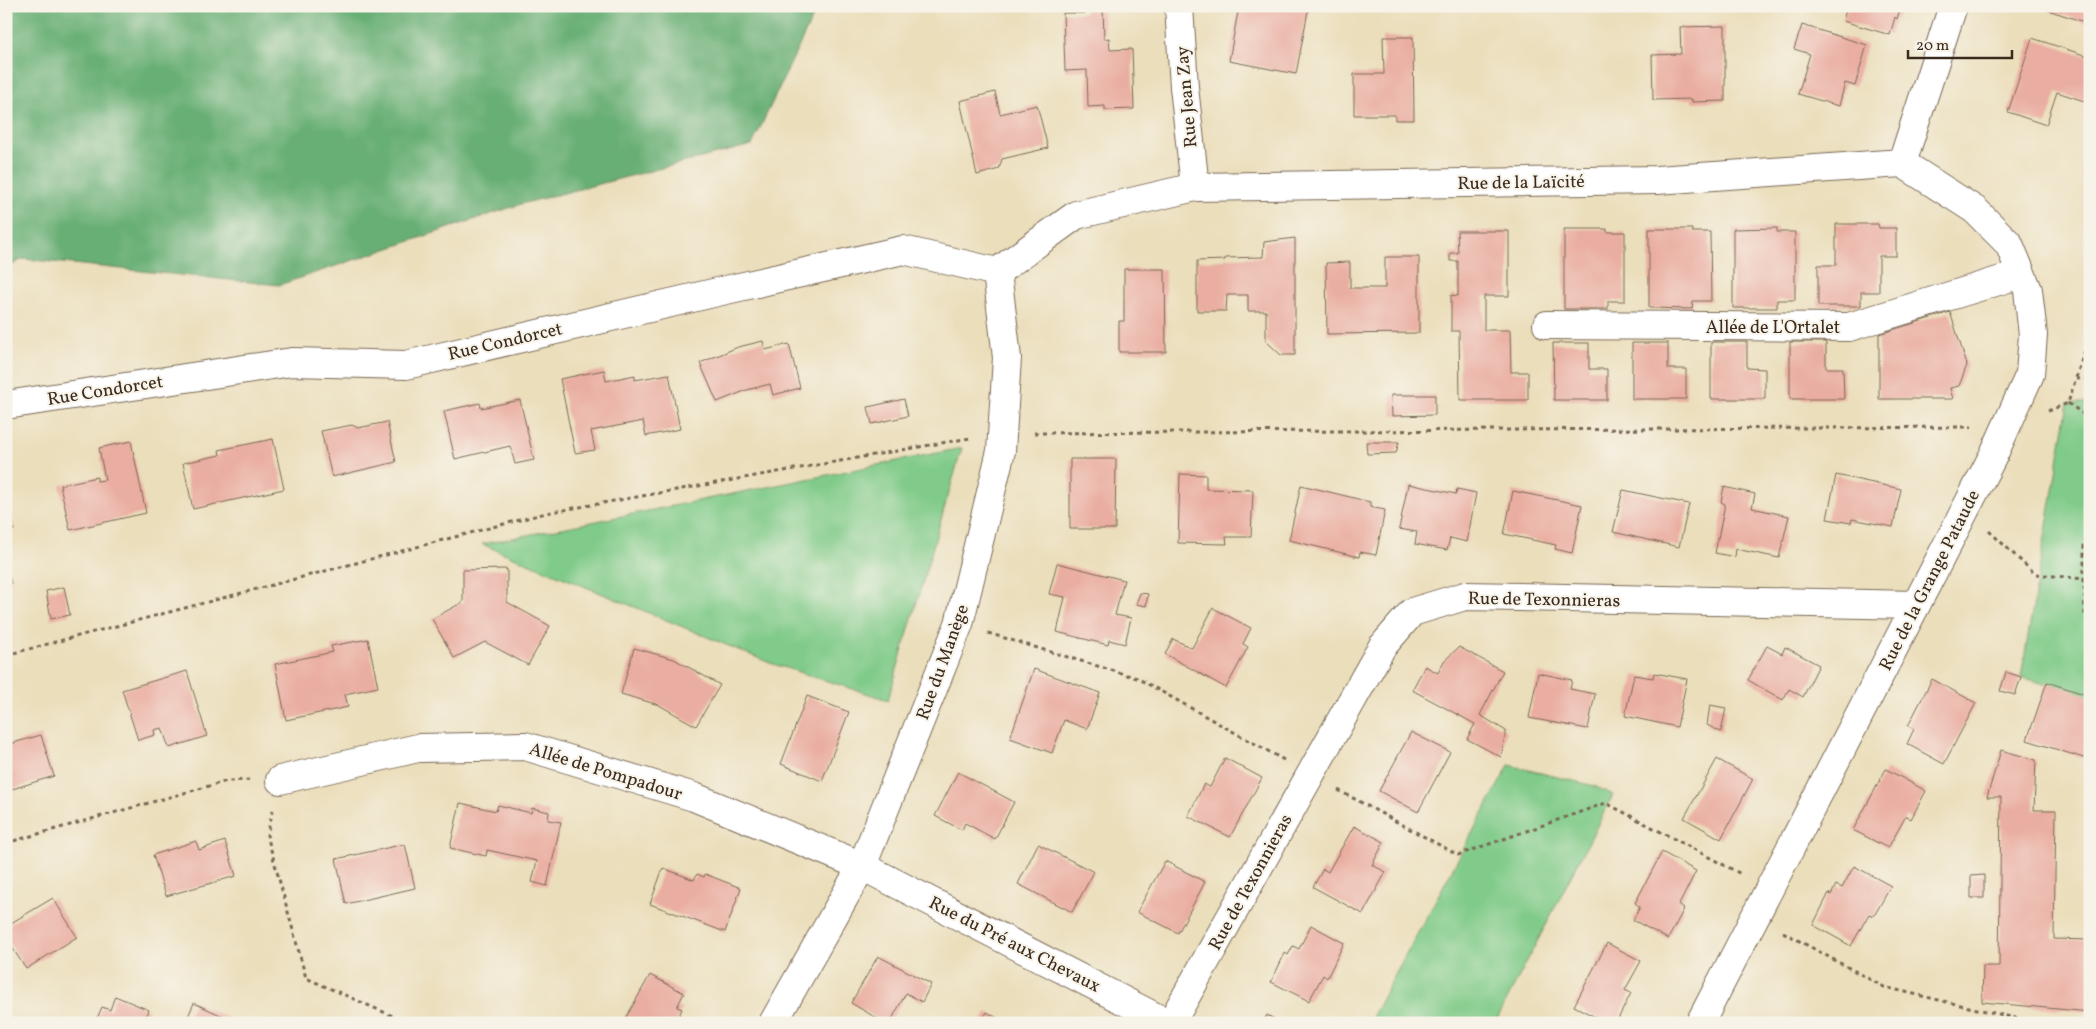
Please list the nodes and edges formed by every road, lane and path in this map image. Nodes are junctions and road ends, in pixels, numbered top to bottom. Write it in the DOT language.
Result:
graph roads {
  1 [pos="1179,6"];
  2 [pos="1953,6"];
  3 [pos="1902,163"];
  4 [pos="1195,187"];
  5 [pos="997,272"];
  6 [pos="2021,274"];
  7 [pos="1547,325"];
  8 [pos="2090,378"];
  9 [pos="2076,379"];
  10 [pos="2068,403"];
  11 [pos="6,405"];
  12 [pos="2090,419"];
  13 [pos="1966,508"];
  14 [pos="2090,530"];
  15 [pos="2084,579"];
  16 [pos="2090,579"];
  17 [pos="1916,605"];
  18 [pos="959,624"];
  19 [pos="2090,627"];
  20 [pos="1310,775"];
  21 [pos="280,780"];
  22 [pos="6,843"];
  23 [pos="862,866"];
  24 [pos="1769,888"];
  25 [pos="1756,918"];
  26 [pos="403,1023"];
  27 [pos="773,1023"];
  28 [pos="1169,1023"];
  29 [pos="1700,1023"];
  30 [pos="2031,1023"];
  1 -- 4 [label="street, Rue Jean Zay"];
  2 -- 3 [label="street"];
  3 -- 4 [label="street, Rue de la Laïcité"];
  3 -- 6 [label="street, Rue de la Grange Pataude"];
  4 -- 5 [label="street, Rue de la Laïcité"];
  5 -- 11 [label="street, Rue Condorcet"];
  5 -- 18 [label="street, Rue du Manège"];
  6 -- 7 [label="street, Allée de L'Ortalet"];
  6 -- 13 [label="street, Rue de la Grange Pataude"];
  8 -- 9 [label="path"];
  10 -- 12 [label="path"];
  13 -- 15 [label="path"];
  13 -- 17 [label="street, Rue de la Grange Pataude"];
  14 -- 15 [label="path"];
  15 -- 16 [label="path"];
  15 -- 19 [label="path"];
  17 -- 20 [label="street, Rue de Texonnieras"];
  17 -- 24 [label="street, Rue de la Grange Pataude"];
  18 -- 20 [label="path"];
  18 -- 23 [label="street, Rue du Manège"];
  20 -- 24 [label="path"];
  20 -- 28 [label="street, Rue de Texonnieras"];
  21 -- 22 [label="path"];
  21 -- 23 [label="street, Allée de Pompadour"];
  21 -- 26 [label="path"];
  23 -- 27 [label="street, Rue du Manège"];
  23 -- 28 [label="street, Rue du Pré aux Chevaux"];
  24 -- 25 [label="street, Rue de la Grange Pataude"];
  25 -- 29 [label="street, Rue de la Grange Pataude"];
  25 -- 30 [label="path"];
}
